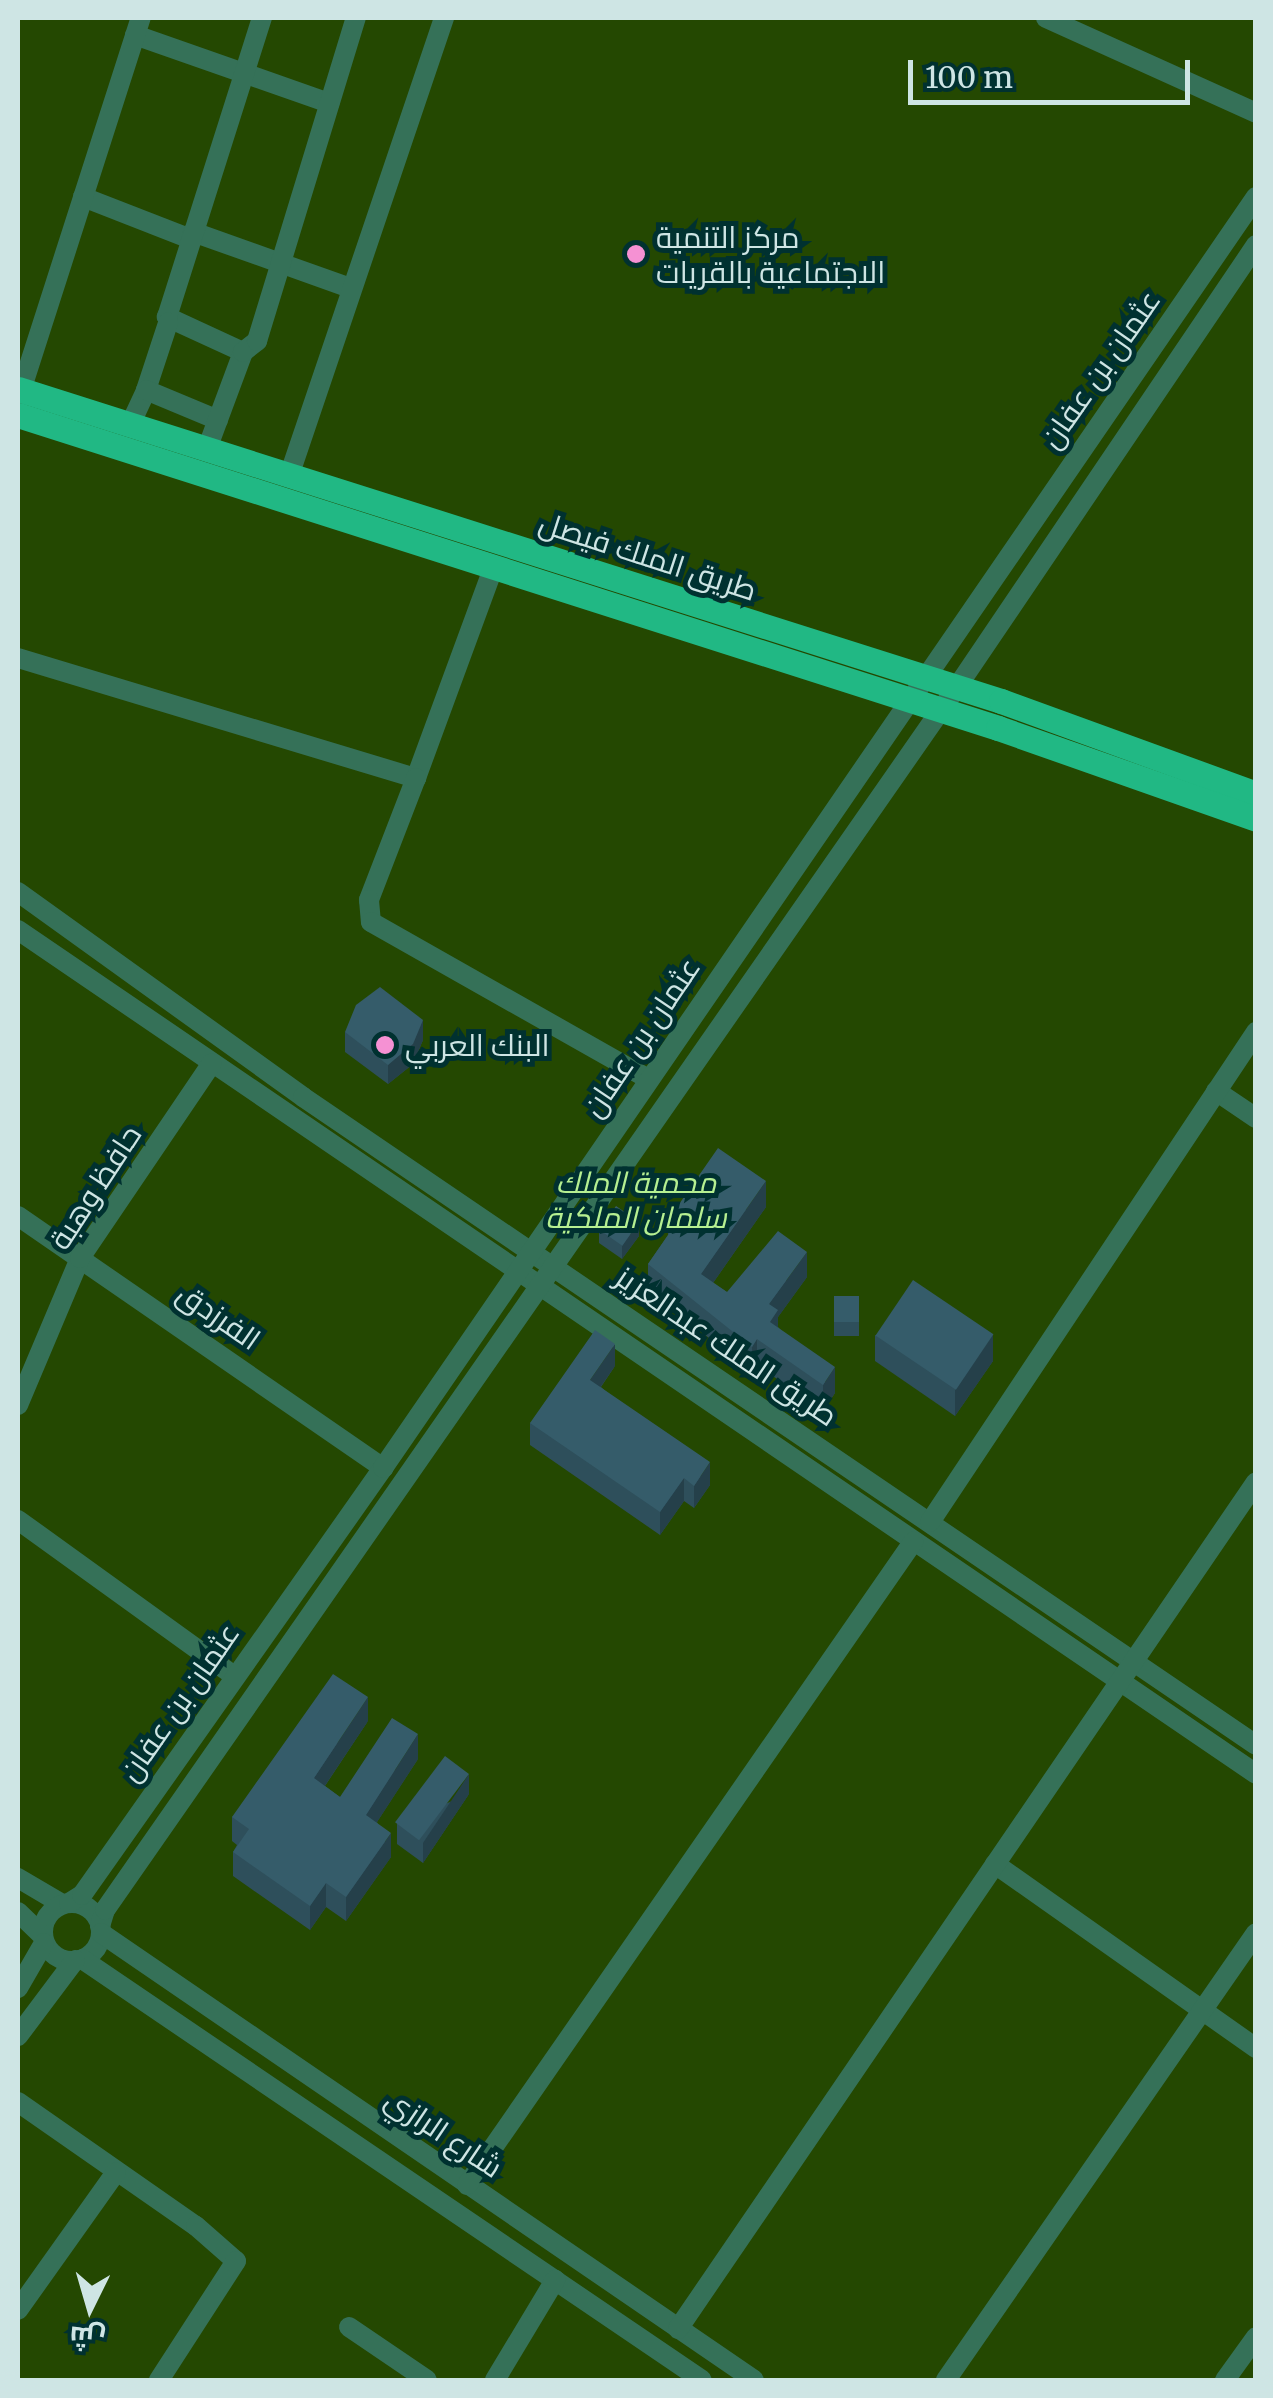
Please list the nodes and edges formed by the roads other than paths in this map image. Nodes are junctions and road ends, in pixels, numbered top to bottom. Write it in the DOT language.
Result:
graph roads {
  1 [pos="262,18"];
  2 [pos="356,18"];
  3 [pos="444,18"];
  4 [pos="1046,18"];
  5 [pos="138,26"];
  6 [pos="244,75"];
  7 [pos="330,103"];
  8 [pos="1256,113"];
  9 [pos="83,197"];
  10 [pos="1256,197"];
  11 [pos="192,236"];
  12 [pos="1256,246"];
  13 [pos="281,263"];
  14 [pos="350,288"];
  15 [pos="168,323"];
  16 [pos="243,352"];
  17 [pos="146,390"];
  18 [pos="18,398"];
  19 [pos="218,420"];
  20 [pos="130,425"];
  21 [pos="207,450"];
  22 [pos="289,476"];
  23 [pos="494,566"];
  24 [pos="18,658"];
  25 [pos="924,677"];
  26 [pos="957,687"];
  27 [pos="906,701"];
  28 [pos="938,708"];
  29 [pos="416,778"];
  30 [pos="1256,794"];
  31 [pos="1256,819"];
  32 [pos="18,892"];
  33 [pos="18,930"];
  34 [pos="1256,1032"];
  35 [pos="212,1064"];
  36 [pos="648,1079"];
  37 [pos="1216,1090"];
  38 [pos="1256,1118"];
  39 [pos="18,1216"];
  40 [pos="533,1249"];
  41 [pos="80,1258"];
  42 [pos="555,1264"];
  43 [pos="514,1274"];
  44 [pos="537,1290"];
  45 [pos="25,1367"];
  46 [pos="18,1405"];
  47 [pos="383,1468"];
  48 [pos="1256,1482"];
  49 [pos="18,1520"];
  50 [pos="930,1522"];
  51 [pos="912,1542"];
  52 [pos="1133,1662"];
  53 [pos="233,1675"];
  54 [pos="1120,1681"];
  55 [pos="1256,1745"];
  56 [pos="1256,1774"];
  57 [pos="995,1864"];
  58 [pos="18,1878"];
  59 [pos="66,1903"];
  60 [pos="18,1912"];
  61 [pos="100,1930"];
  62 [pos="1256,1933"];
  63 [pos="44,1939"];
  64 [pos="78,1960"];
  65 [pos="18,1988"];
  66 [pos="1202,2010"];
  67 [pos="18,2036"];
  68 [pos="1256,2048"];
  69 [pos="18,2102"];
  70 [pos="116,2172"];
  71 [pos="467,2185"];
  72 [pos="555,2280"];
  73 [pos="18,2310"];
  74 [pos="349,2327"];
  75 [pos="678,2330"];
  76 [pos="1256,2337"];
  77 [pos="164,2379"];
  78 [pos="428,2380"];
  79 [pos="495,2380"];
  80 [pos="702,2380"];
  81 [pos="754,2380"];
  82 [pos="946,2380"];
  83 [pos="1225,2380"];
  1 -- 6 [label="street"];
  2 -- 7 [label="street"];
  3 -- 14 [label="street"];
  4 -- 8 [label="street"];
  5 -- 6 [label="street"];
  5 -- 9 [label="street"];
  6 -- 7 [label="street"];
  6 -- 11 [label="street"];
  7 -- 13 [label="street"];
  9 -- 11 [label="street"];
  9 -- 18 [label="street"];
  10 -- 25 [label="street, عثمان بن عفان"];
  11 -- 13 [label="street"];
  11 -- 15 [label="street"];
  12 -- 26 [label="street, عثمان بن عفان"];
  13 -- 14 [label="street"];
  13 -- 16 [label="street"];
  14 -- 22 [label="street"];
  15 -- 16 [label="street"];
  15 -- 17 [label="street"];
  16 -- 19 [label="street"];
  17 -- 19 [label="street"];
  17 -- 20 [label="street"];
  18 -- 20 [label="main road, طريق الملك فيصل"];
  18 -- 23 [label="main road, طريق الملك فيصل"];
  19 -- 21 [label="street"];
  20 -- 21 [label="main road, طريق الملك فيصل"];
  21 -- 22 [label="main road, طريق الملك فيصل"];
  22 -- 25 [label="main road, طريق الملك فيصل"];
  23 -- 27 [label="main road, طريق الملك فيصل"];
  23 -- 29 [label="street"];
  24 -- 29 [label="street"];
  25 -- 26 [label="main road, طريق الملك فيصل"];
  25 -- 27 [label="street, عثمان بن عفان"];
  26 -- 28 [label="street, عثمان بن عفان"];
  26 -- 30 [label="main road, طريق الملك فيصل"];
  27 -- 28 [label="main road, طريق الملك فيصل"];
  27 -- 36 [label="street, عثمان بن عفان"];
  28 -- 31 [label="main road, طريق الملك فيصل"];
  28 -- 42 [label="street, عثمان بن عفان"];
  29 -- 36 [label="street"];
  32 -- 40 [label="street, طريق الملك عبدالعزيز"];
  33 -- 35 [label="street, طريق الملك عبدالعزيز"];
  34 -- 37 [label="street"];
  35 -- 41 [label="street, حافظ وهبة"];
  35 -- 43 [label="street, طريق الملك عبدالعزيز"];
  36 -- 40 [label="street, عثمان بن عفان"];
  37 -- 38 [label="street"];
  37 -- 50 [label="street"];
  39 -- 41 [label="street, الفرزدق"];
  40 -- 42 [label="street, طريق الملك عبدالعزيز"];
  40 -- 43 [label="street, عثمان بن عفان"];
  41 -- 45 [label="street, حافظ وهبة"];
  41 -- 47 [label="street, الفرزدق"];
  42 -- 44 [label="street, عثمان بن عفان"];
  42 -- 50 [label="street, طريق الملك عبدالعزيز"];
  43 -- 44 [label="street, طريق الملك عبدالعزيز"];
  43 -- 47 [label="street, عثمان بن عفان"];
  44 -- 51 [label="street, طريق الملك عبدالعزيز"];
  44 -- 61 [label="street, عثمان بن عفان"];
  45 -- 46 [label="street, حافظ وهبة"];
  47 -- 53 [label="street, عثمان بن عفان"];
  48 -- 52 [label="street"];
  49 -- 53 [label="street"];
  50 -- 52 [label="street, طريق الملك عبدالعزيز"];
  51 -- 54 [label="street, طريق الملك عبدالعزيز"];
  51 -- 71 [label="street"];
  52 -- 54 [label="street"];
  52 -- 55 [label="street, طريق الملك عبدالعزيز"];
  53 -- 59 [label="street, عثمان بن عفان"];
  54 -- 56 [label="street, طريق الملك عبدالعزيز"];
  54 -- 57 [label="street"];
  57 -- 66 [label="street"];
  57 -- 75 [label="street"];
  58 -- 59 [label="street"];
  59 -- 61 [label="street"];
  59 -- 63 [label="street"];
  60 -- 63 [label="street"];
  61 -- 64 [label="street"];
  61 -- 71 [label="street, شارع الرازي"];
  62 -- 66 [label="street"];
  63 -- 64 [label="street"];
  63 -- 65 [label="street"];
  64 -- 67 [label="street"];
  64 -- 72 [label="street, شارع الرازي"];
  66 -- 68 [label="street"];
  66 -- 82 [label="street"];
  69 -- 70 [label="street"];
  70 -- 73 [label="street"];
  70 -- 77 [label="street"];
  71 -- 75 [label="street, شارع الرازي"];
  72 -- 79 [label="street"];
  72 -- 80 [label="street, شارع الرازي"];
  74 -- 78 [label="street"];
  75 -- 81 [label="street, شارع الرازي"];
  76 -- 83 [label="street"];
}
